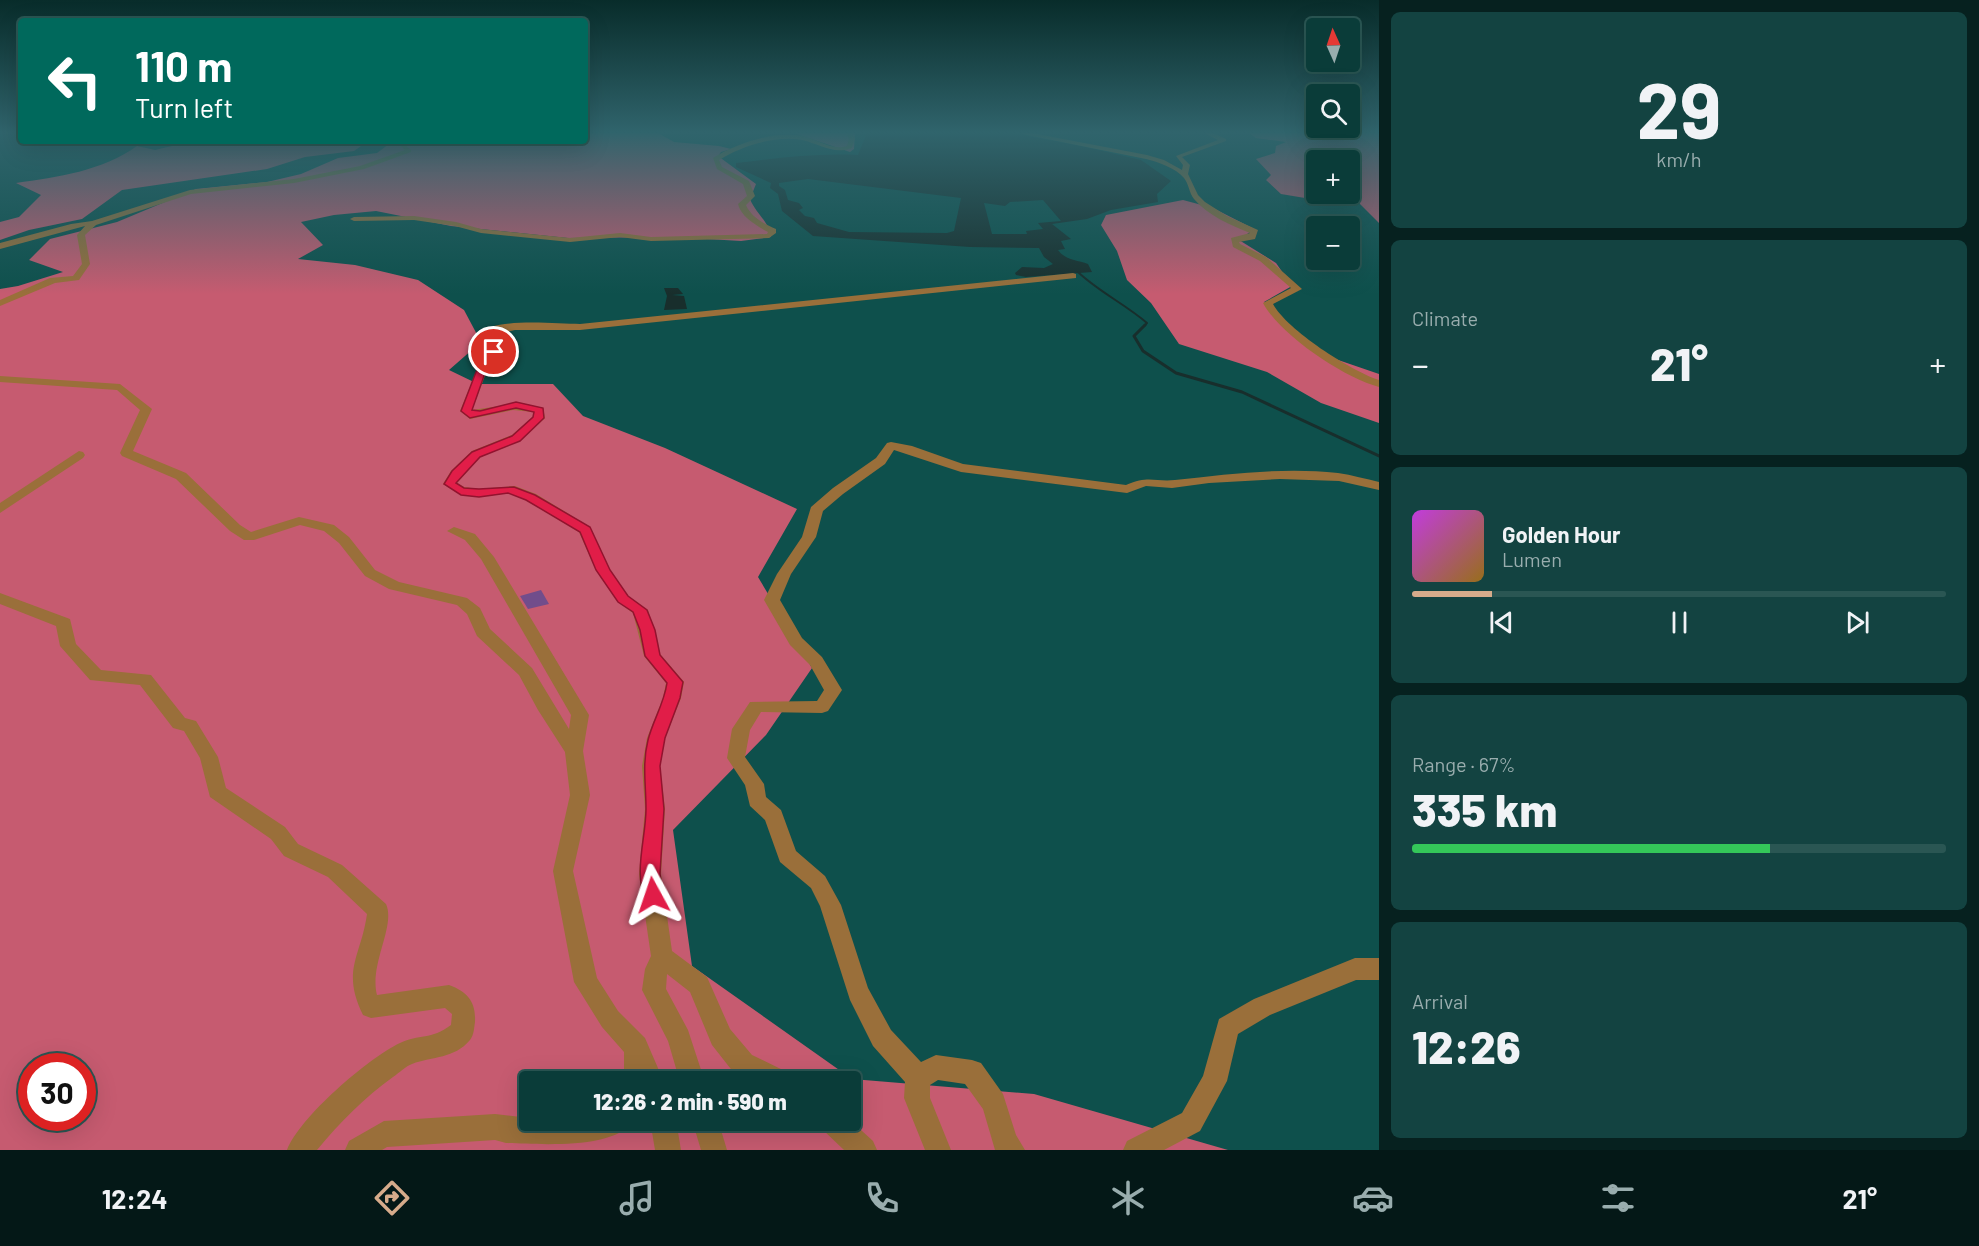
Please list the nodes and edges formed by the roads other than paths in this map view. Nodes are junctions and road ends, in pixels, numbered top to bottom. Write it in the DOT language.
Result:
graph roads {
  1 [pos="240,187"];
  2 [pos="747,187"];
  3 [pos="1192,187"];
  4 [pos="354,219"];
  5 [pos="93,223"];
  6 [pos="0,246"];
  7 [pos="1073,276"];
  8 [pos="0,303"];
  9 [pos="0,380"];
  10 [pos="1379,384"];
  11 [pos="79,456"];
  12 [pos="1379,486"];
  13 [pos="0,509"];
  14 [pos="454,531"];
  15 [pos="0,598"];
  16 [pos="574,751"];
  17 [pos="662,956"];
  18 [pos="1379,969"];
  19 [pos="636,1047"];
  20 [pos="636,1071"];
  21 [pos="647,1071"];
  22 [pos="690,1071"];
  23 [pos="757,1071"];
  24 [pos="918,1078"];
  25 [pos="519,1131"];
  26 [pos="531,1131"];
  27 [pos="597,1131"];
  28 [pos="665,1131"];
  29 [pos="708,1131"];
  30 [pos="843,1131"];
  31 [pos="300,1150"];
  32 [pos="358,1150"];
  33 [pos="668,1150"];
  34 [pos="714,1150"];
  35 [pos="864,1150"];
  36 [pos="938,1150"];
  37 [pos="1012,1150"];
  38 [pos="1136,1150"];
  1 -- 5 [label="street"];
  2 -- 4 [label="street"];
  3 -- 10 [label="street"];
  5 -- 6 [label="street"];
  5 -- 8 [label="street"];
  7 -- 17 [label="street"];
  9 -- 16 [label="street"];
  11 -- 13 [label="street"];
  12 -- 24 [label="street"];
  14 -- 16 [label="street"];
  15 -- 31 [label="street"];
  16 -- 19 [label="street"];
  17 -- 22 [label="street"];
  17 -- 23 [label="street"];
  18 -- 38 [label="street"];
  19 -- 20 [label="street"];
  19 -- 21 [label="street"];
  24 -- 36 [label="street"];
  24 -- 37 [label="street"];
  25 -- 32 [label="street"];
  26 -- 27 [label="street"];
  28 -- 33 [label="street"];
  29 -- 34 [label="street"];
  30 -- 35 [label="street"];
}
